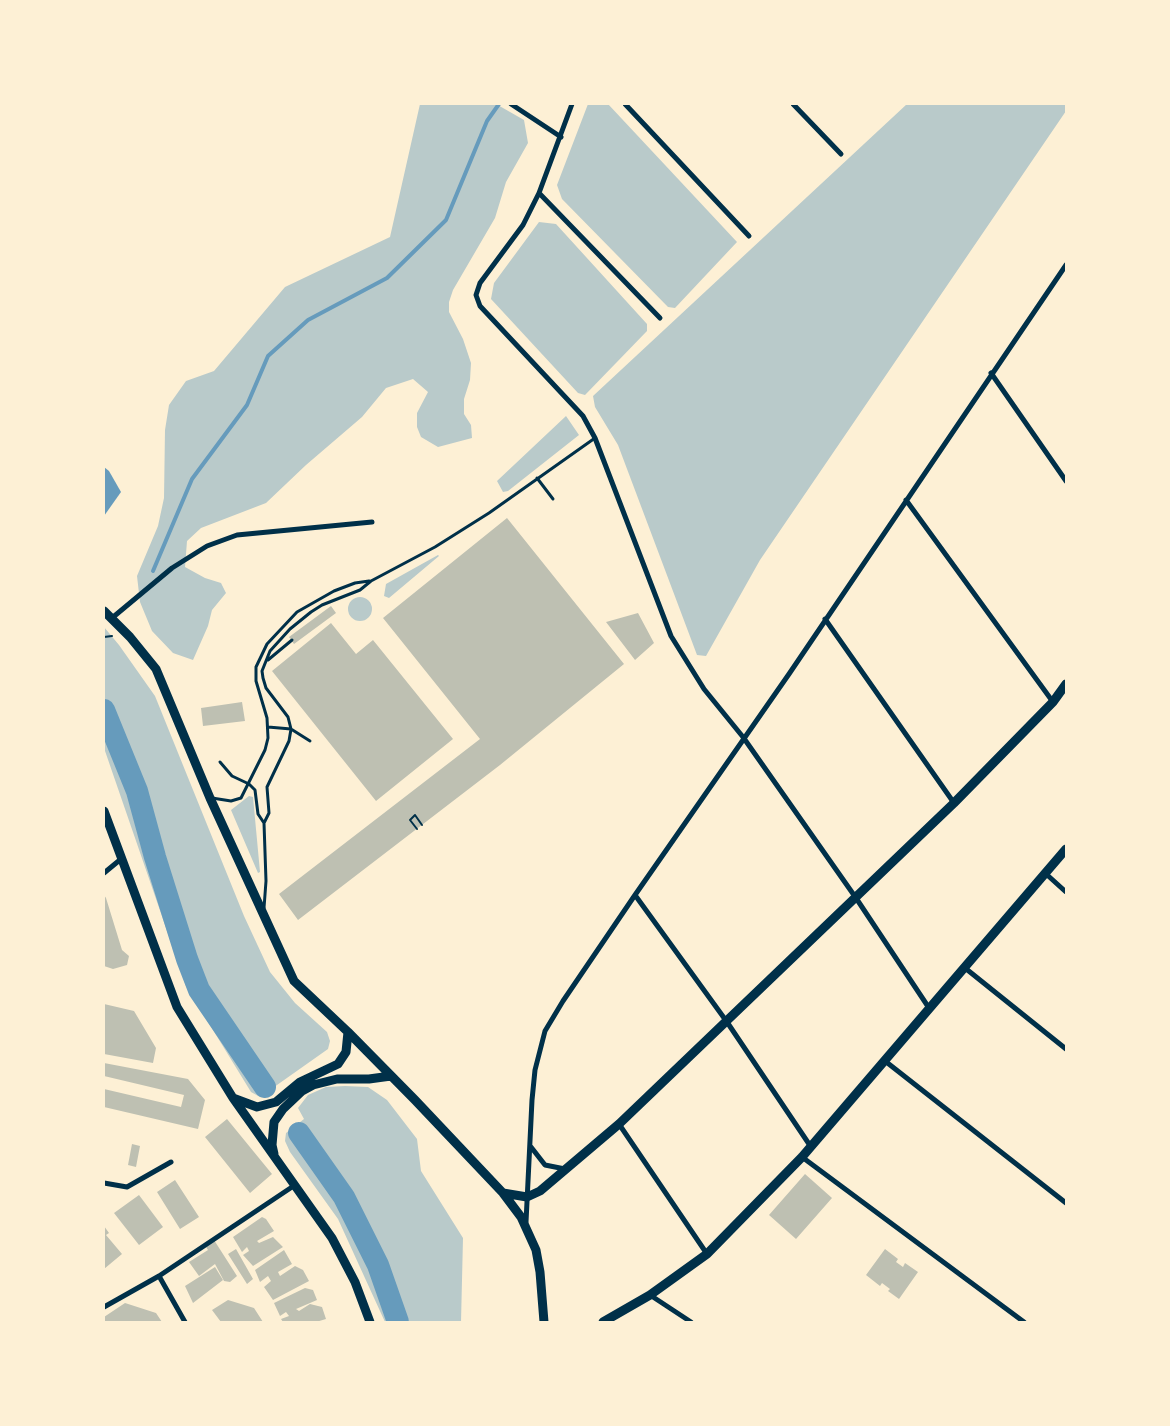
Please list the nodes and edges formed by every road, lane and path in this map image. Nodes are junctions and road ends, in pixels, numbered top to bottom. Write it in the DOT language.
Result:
graph roads {
  1 [pos="512,104"];
  2 [pos="572,104"];
  3 [pos="625,104"];
  4 [pos="793,104"];
  5 [pos="561,137"];
  6 [pos="841,154"];
  7 [pos="539,193"];
  8 [pos="749,236"];
  9 [pos="1066,264"];
  10 [pos="660,318"];
  11 [pos="991,373"];
  12 [pos="595,438"];
  13 [pos="537,478"];
  14 [pos="1066,481"];
  15 [pos="553,499"];
  16 [pos="906,500"];
  17 [pos="372,522"];
  18 [pos="371,580"];
  19 [pos="104,611"];
  20 [pos="112,618"];
  21 [pos="825,619"];
  22 [pos="116,635"];
  23 [pos="104,638"];
  24 [pos="292,640"];
  25 [pos="265,662"];
  26 [pos="1066,684"];
  27 [pos="1053,702"];
  28 [pos="268,727"];
  29 [pos="291,729"];
  30 [pos="742,737"];
  31 [pos="310,741"];
  32 [pos="220,762"];
  33 [pos="249,784"];
  34 [pos="210,798"];
  35 [pos="954,803"];
  36 [pos="104,811"];
  37 [pos="264,823"];
  38 [pos="422,825"];
  39 [pos="417,829"];
  40 [pos="1066,849"];
  41 [pos="121,859"];
  42 [pos="104,873"];
  43 [pos="1045,873"];
  44 [pos="1066,892"];
  45 [pos="635,895"];
  46 [pos="856,898"];
  47 [pos="263,915"];
  48 [pos="965,968"];
  49 [pos="929,1008"];
  50 [pos="727,1022"];
  51 [pos="348,1032"];
  52 [pos="1066,1049"];
  53 [pos="885,1061"];
  54 [pos="391,1076"];
  55 [pos="233,1098"];
  56 [pos="619,1124"];
  57 [pos="531,1145"];
  58 [pos="812,1147"];
  59 [pos="275,1157"];
  60 [pos="802,1157"];
  61 [pos="171,1162"];
  62 [pos="565,1169"];
  63 [pos="104,1183"];
  64 [pos="295,1185"];
  65 [pos="503,1193"];
  66 [pos="527,1197"];
  67 [pos="1066,1203"];
  68 [pos="526,1226"];
  69 [pos="707,1254"];
  70 [pos="159,1276"];
  71 [pos="650,1295"];
  72 [pos="104,1307"];
  73 [pos="185,1323"];
  74 [pos="370,1323"];
  75 [pos="544,1323"];
  76 [pos="603,1323"];
  77 [pos="692,1323"];
  78 [pos="1024,1323"];
  1 -- 5 [label="street"];
  2 -- 5 [label="street"];
  3 -- 8 [label="street"];
  4 -- 6 [label="street"];
  5 -- 7 [label="street"];
  7 -- 10 [label="street"];
  7 -- 12 [label="street"];
  9 -- 11 [label="street"];
  11 -- 14 [label="street"];
  11 -- 16 [label="street"];
  12 -- 13 [label="lane"];
  12 -- 30 [label="street"];
  13 -- 15 [label="lane"];
  13 -- 18 [label="lane"];
  16 -- 21 [label="street"];
  16 -- 27 [label="street"];
  17 -- 20 [label="street"];
  18 -- 25 [label="lane"];
  18 -- 28 [label="lane"];
  19 -- 20 [label="main road"];
  20 -- 34 [label="main road"];
  21 -- 30 [label="street"];
  21 -- 35 [label="street"];
  22 -- 23 [label="path"];
  24 -- 25 [label="lane"];
  25 -- 29 [label="lane"];
  26 -- 27 [label="main road"];
  27 -- 35 [label="main road"];
  28 -- 29 [label="lane"];
  28 -- 33 [label="lane"];
  29 -- 31 [label="lane"];
  29 -- 37 [label="lane"];
  30 -- 45 [label="street"];
  30 -- 46 [label="street"];
  32 -- 33 [label="lane"];
  33 -- 34 [label="lane"];
  33 -- 37 [label="lane"];
  34 -- 47 [label="main road"];
  35 -- 46 [label="main road"];
  36 -- 41 [label="main road"];
  37 -- 47 [label="lane"];
  38 -- 39 [label="path"];
  40 -- 43 [label="main road"];
  41 -- 42 [label="street"];
  41 -- 55 [label="main road"];
  43 -- 44 [label="street"];
  43 -- 48 [label="main road"];
  45 -- 50 [label="street"];
  45 -- 57 [label="street"];
  46 -- 49 [label="street"];
  46 -- 50 [label="main road"];
  47 -- 51 [label="main road"];
  48 -- 49 [label="main road"];
  48 -- 52 [label="street"];
  49 -- 53 [label="main road"];
  50 -- 56 [label="main road"];
  50 -- 58 [label="street"];
  51 -- 54 [label="main road"];
  51 -- 55 [label="main road"];
  53 -- 58 [label="main road"];
  53 -- 67 [label="street"];
  54 -- 59 [label="main road"];
  54 -- 65 [label="main road"];
  55 -- 59 [label="main road"];
  56 -- 62 [label="main road"];
  56 -- 69 [label="street"];
  57 -- 62 [label="street"];
  57 -- 66 [label="street"];
  58 -- 60 [label="main road"];
  59 -- 64 [label="main road"];
  60 -- 69 [label="main road"];
  60 -- 78 [label="street"];
  61 -- 63 [label="street"];
  62 -- 66 [label="main road"];
  64 -- 70 [label="street"];
  64 -- 74 [label="main road"];
  65 -- 66 [label="main road"];
  65 -- 68 [label="main road"];
  66 -- 68 [label="street"];
  68 -- 75 [label="main road"];
  69 -- 71 [label="main road"];
  70 -- 72 [label="street"];
  70 -- 73 [label="street"];
  71 -- 76 [label="main road"];
  71 -- 77 [label="street"];
}
